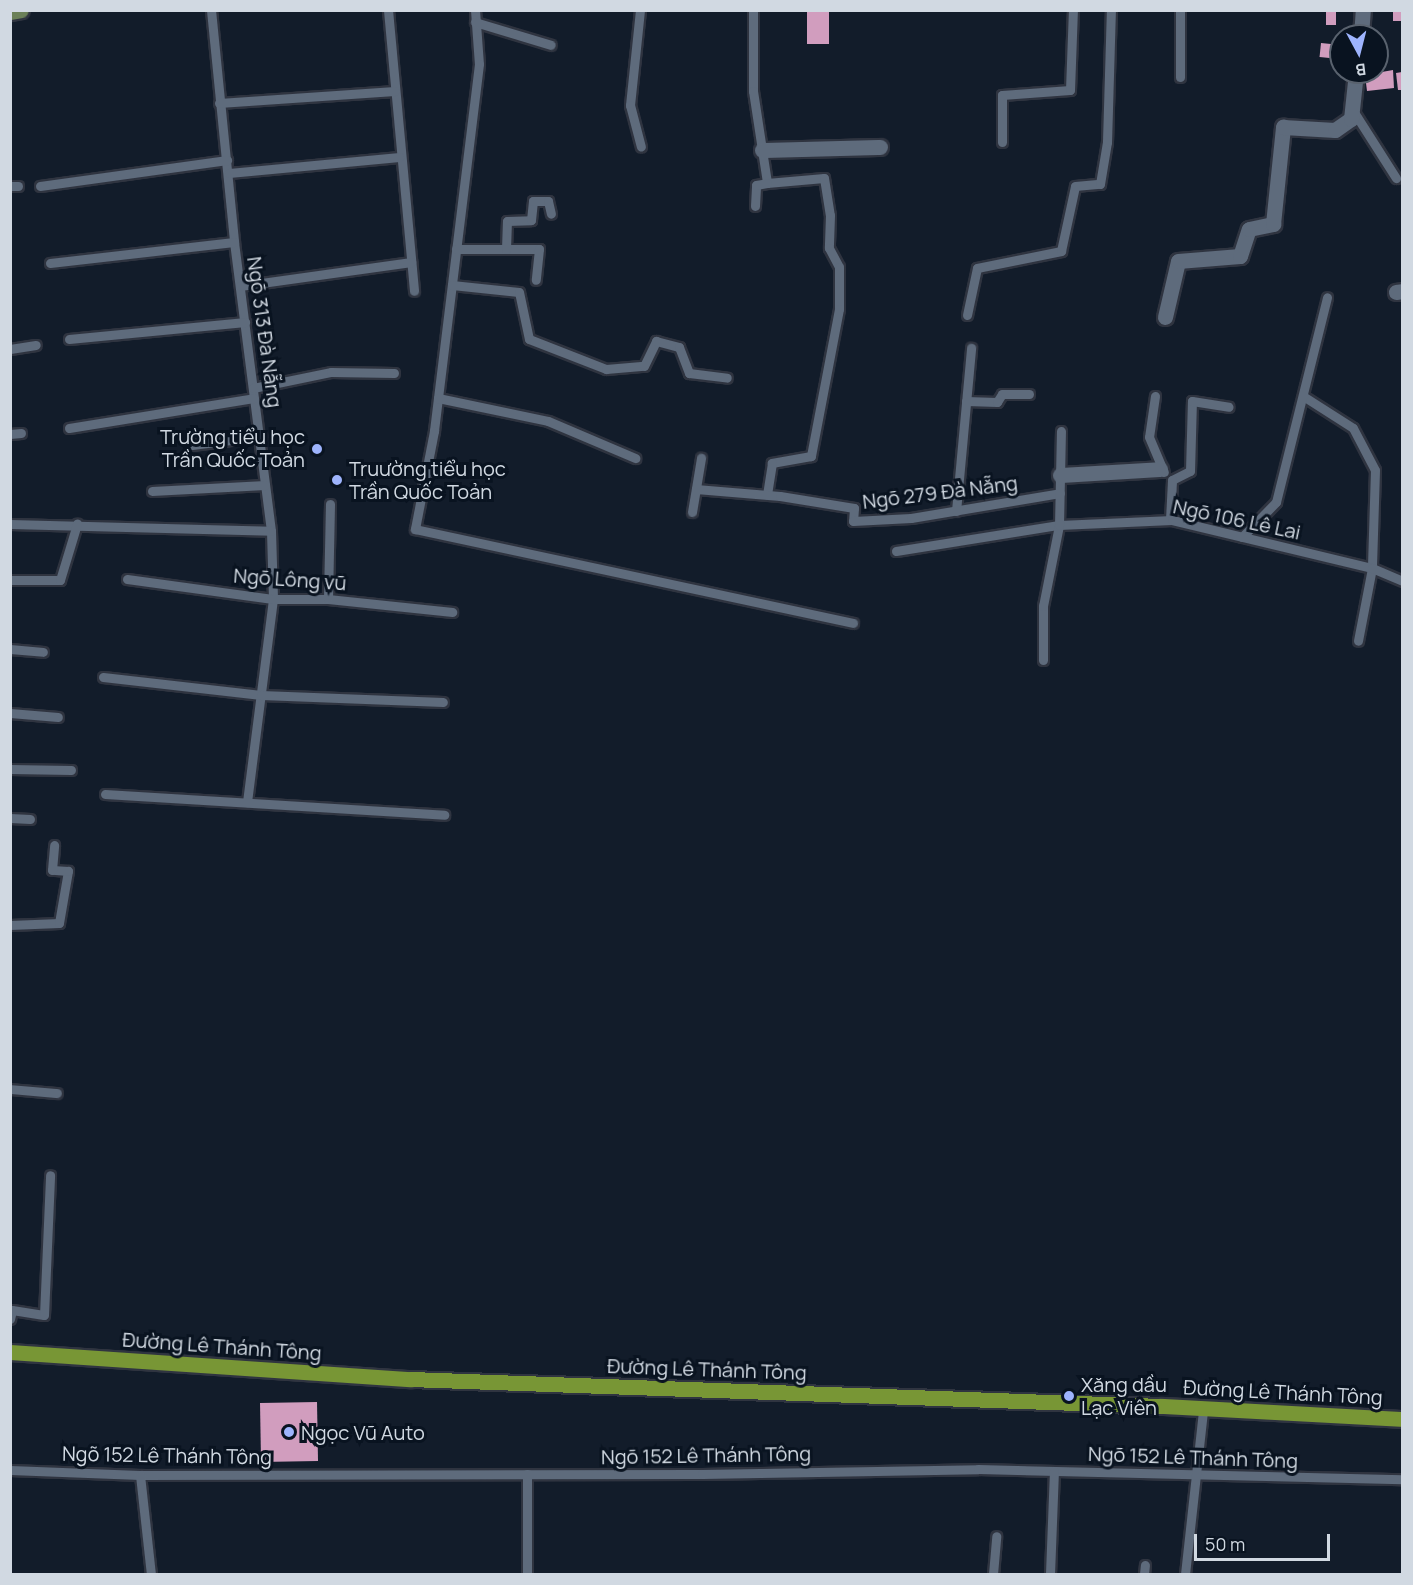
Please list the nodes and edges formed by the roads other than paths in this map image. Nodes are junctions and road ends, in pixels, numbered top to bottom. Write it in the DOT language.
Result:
graph roads {
  1 [pos="21,10"];
  2 [pos="212,10"];
  3 [pos="388,10"];
  4 [pos="475,10"];
  5 [pos="640,10"];
  6 [pos="753,10"];
  7 [pos="1073,10"];
  8 [pos="1111,10"];
  9 [pos="1180,10"];
  10 [pos="10,12"];
  11 [pos="476,22"];
  12 [pos="551,45"];
  13 [pos="1180,77"];
  14 [pos="1355,84"];
  15 [pos="395,91"];
  16 [pos="219,104"];
  17 [pos="1352,109"];
  18 [pos="1002,142"];
  19 [pos="641,147"];
  20 [pos="880,147"];
  21 [pos="762,150"];
  22 [pos="399,157"];
  23 [pos="227,159"];
  24 [pos="228,173"];
  25 [pos="1396,178"];
  26 [pos="767,183"];
  27 [pos="40,186"];
  28 [pos="755,206"];
  29 [pos="551,214"];
  30 [pos="234,242"];
  31 [pos="456,249"];
  32 [pos="506,249"];
  33 [pos="411,262"];
  34 [pos="50,263"];
  35 [pos="536,280"];
  36 [pos="452,285"];
  37 [pos="240,286"];
  38 [pos="414,291"];
  39 [pos="1327,297"];
  40 [pos="968,315"];
  41 [pos="1165,317"];
  42 [pos="245,322"];
  43 [pos="69,339"];
  44 [pos="36,345"];
  45 [pos="971,348"];
  46 [pos="10,349"];
  47 [pos="394,373"];
  48 [pos="727,378"];
  49 [pos="254,393"];
  50 [pos="1029,394"];
  51 [pos="1155,396"];
  52 [pos="1303,396"];
  53 [pos="438,398"];
  54 [pos="966,401"];
  55 [pos="1229,407"];
  56 [pos="69,428"];
  57 [pos="1061,431"];
  58 [pos="21,433"];
  59 [pos="10,434"];
  60 [pos="261,436"];
  61 [pos="192,445"];
  62 [pos="635,458"];
  63 [pos="701,458"];
  64 [pos="1160,469"];
  65 [pos="1060,475"];
  66 [pos="1172,480"];
  67 [pos="265,485"];
  68 [pos="696,489"];
  69 [pos="152,491"];
  70 [pos="1060,493"];
  71 [pos="766,495"];
  72 [pos="330,504"];
  73 [pos="956,511"];
  74 [pos="692,512"];
  75 [pos="1170,520"];
  76 [pos="10,524"];
  77 [pos="77,524"];
  78 [pos="1059,525"];
  79 [pos="271,531"];
  80 [pos="1242,537"];
  81 [pos="896,551"];
  82 [pos="1372,568"];
  83 [pos="127,579"];
  84 [pos="10,580"];
  85 [pos="1402,581"];
  86 [pos="273,599"];
  87 [pos="328,599"];
  88 [pos="452,612"];
  89 [pos="852,623"];
  90 [pos="1358,642"];
  91 [pos="10,649"];
  92 [pos="43,652"];
  93 [pos="1042,660"];
  94 [pos="104,677"];
  95 [pos="261,694"];
  96 [pos="443,702"];
  97 [pos="10,713"];
  98 [pos="58,717"];
  99 [pos="10,769"];
  100 [pos="70,770"];
  101 [pos="105,794"];
  102 [pos="247,802"];
  103 [pos="444,815"];
  104 [pos="10,818"];
  105 [pos="30,819"];
  106 [pos="54,845"];
  107 [pos="10,924"];
  108 [pos="10,1089"];
  109 [pos="57,1093"];
  110 [pos="50,1175"];
  111 [pos="10,1319"];
  112 [pos="10,1352"];
  113 [pos="1203,1411"];
  114 [pos="1402,1419"];
  115 [pos="10,1470"];
  116 [pos="1054,1472"];
  117 [pos="527,1474"];
  118 [pos="1198,1474"];
  119 [pos="140,1475"];
  120 [pos="1402,1479"];
  121 [pos="996,1536"];
  122 [pos="150,1575"];
  123 [pos="527,1575"];
  124 [pos="993,1575"];
  125 [pos="1050,1575"];
  126 [pos="1185,1575"];
  1 -- 10 [label="main road"];
  2 -- 16 [label="lane, Ngõ 313 Đà Nẵng"];
  3 -- 15 [label="lane"];
  4 -- 11 [label="lane"];
  5 -- 19 [label="lane"];
  6 -- 21 [label="lane"];
  7 -- 18 [label="lane"];
  8 -- 40 [label="lane"];
  9 -- 13 [label="lane"];
  11 -- 12 [label="lane"];
  11 -- 31 [label="lane"];
  14 -- 17 [label="street"];
  15 -- 16 [label="lane"];
  15 -- 22 [label="lane"];
  16 -- 23 [label="lane, Ngõ 313 Đà Nẵng"];
  17 -- 25 [label="lane"];
  17 -- 41 [label="street"];
  20 -- 21 [label="street"];
  21 -- 26 [label="lane"];
  22 -- 24 [label="lane"];
  22 -- 33 [label="lane"];
  23 -- 24 [label="lane, Ngõ 313 Đà Nẵng"];
  23 -- 27 [label="lane"];
  24 -- 30 [label="lane, Ngõ 313 Đà Nẵng"];
  26 -- 28 [label="lane"];
  26 -- 71 [label="lane"];
  29 -- 32 [label="lane"];
  30 -- 34 [label="lane"];
  30 -- 37 [label="lane, Ngõ 313 Đà Nẵng"];
  31 -- 32 [label="lane"];
  31 -- 36 [label="lane"];
  32 -- 35 [label="lane"];
  33 -- 37 [label="lane"];
  33 -- 38 [label="lane"];
  36 -- 48 [label="lane"];
  36 -- 53 [label="lane"];
  37 -- 42 [label="lane, Ngõ 313 Đà Nẵng"];
  39 -- 52 [label="lane"];
  42 -- 43 [label="lane"];
  42 -- 49 [label="lane, Ngõ 313 Đà Nẵng"];
  44 -- 46 [label="lane"];
  45 -- 54 [label="lane"];
  47 -- 49 [label="lane"];
  49 -- 56 [label="lane"];
  49 -- 60 [label="lane, Ngõ 313 Đà Nẵng"];
  50 -- 54 [label="lane"];
  51 -- 64 [label="lane"];
  52 -- 80 [label="lane"];
  52 -- 82 [label="lane"];
  53 -- 62 [label="lane"];
  53 -- 89 [label="lane"];
  54 -- 73 [label="lane"];
  55 -- 66 [label="lane"];
  57 -- 65 [label="lane"];
  58 -- 59 [label="lane"];
  60 -- 61 [label="lane"];
  60 -- 67 [label="lane, Ngõ 313 Đà Nẵng"];
  63 -- 68 [label="lane"];
  64 -- 65 [label="street"];
  64 -- 66 [label="lane"];
  65 -- 70 [label="lane"];
  66 -- 75 [label="lane"];
  67 -- 69 [label="lane"];
  67 -- 79 [label="lane, Ngõ 313 Đà Nẵng"];
  68 -- 71 [label="lane, Ngõ 279 Đà Nẵng"];
  68 -- 74 [label="lane"];
  70 -- 73 [label="lane, Ngõ 279 Đà Nẵng"];
  70 -- 78 [label="lane"];
  71 -- 73 [label="lane, Ngõ 279 Đà Nẵng"];
  72 -- 87 [label="lane"];
  75 -- 78 [label="lane, Ngõ 106 Lê Lai"];
  75 -- 80 [label="lane, Ngõ 106 Lê Lai"];
  76 -- 77 [label="lane"];
  77 -- 79 [label="lane"];
  77 -- 84 [label="lane"];
  78 -- 81 [label="lane, Ngõ 106 Lê Lai"];
  78 -- 93 [label="lane"];
  79 -- 86 [label="lane, Ngõ 313 Đà Nẵng"];
  80 -- 82 [label="lane, Ngõ 106 Lê Lai"];
  82 -- 85 [label="lane, Ngõ 106 Lê Lai"];
  82 -- 90 [label="lane"];
  83 -- 86 [label="lane, Ngõ Lông vũ"];
  86 -- 87 [label="lane, Ngõ Lông vũ"];
  86 -- 95 [label="lane, Ngõ 313 Đà Nẵng"];
  87 -- 88 [label="lane, Ngõ Lông vũ"];
  91 -- 92 [label="lane"];
  94 -- 95 [label="lane"];
  95 -- 96 [label="lane"];
  95 -- 102 [label="lane, Ngõ 313 Đà Nẵng"];
  97 -- 98 [label="lane"];
  99 -- 100 [label="lane"];
  101 -- 102 [label="lane"];
  102 -- 103 [label="lane"];
  104 -- 105 [label="lane"];
  106 -- 107 [label="lane"];
  108 -- 109 [label="lane"];
  110 -- 111 [label="lane"];
  112 -- 113 [label="main road, Đường Lê Thánh Tông"];
  113 -- 114 [label="main road, Đường Lê Thánh Tông"];
  113 -- 118 [label="lane"];
  115 -- 119 [label="lane, Ngõ 152 Lê Thánh Tông"];
  116 -- 117 [label="lane, Ngõ 152 Lê Thánh Tông"];
  116 -- 118 [label="lane, Ngõ 152 Lê Thánh Tông"];
  116 -- 125 [label="lane"];
  117 -- 119 [label="lane, Ngõ 152 Lê Thánh Tông"];
  117 -- 123 [label="lane"];
  118 -- 120 [label="lane, Ngõ 152 Lê Thánh Tông"];
  118 -- 126 [label="lane"];
  119 -- 122 [label="lane"];
  121 -- 124 [label="lane"];
}
